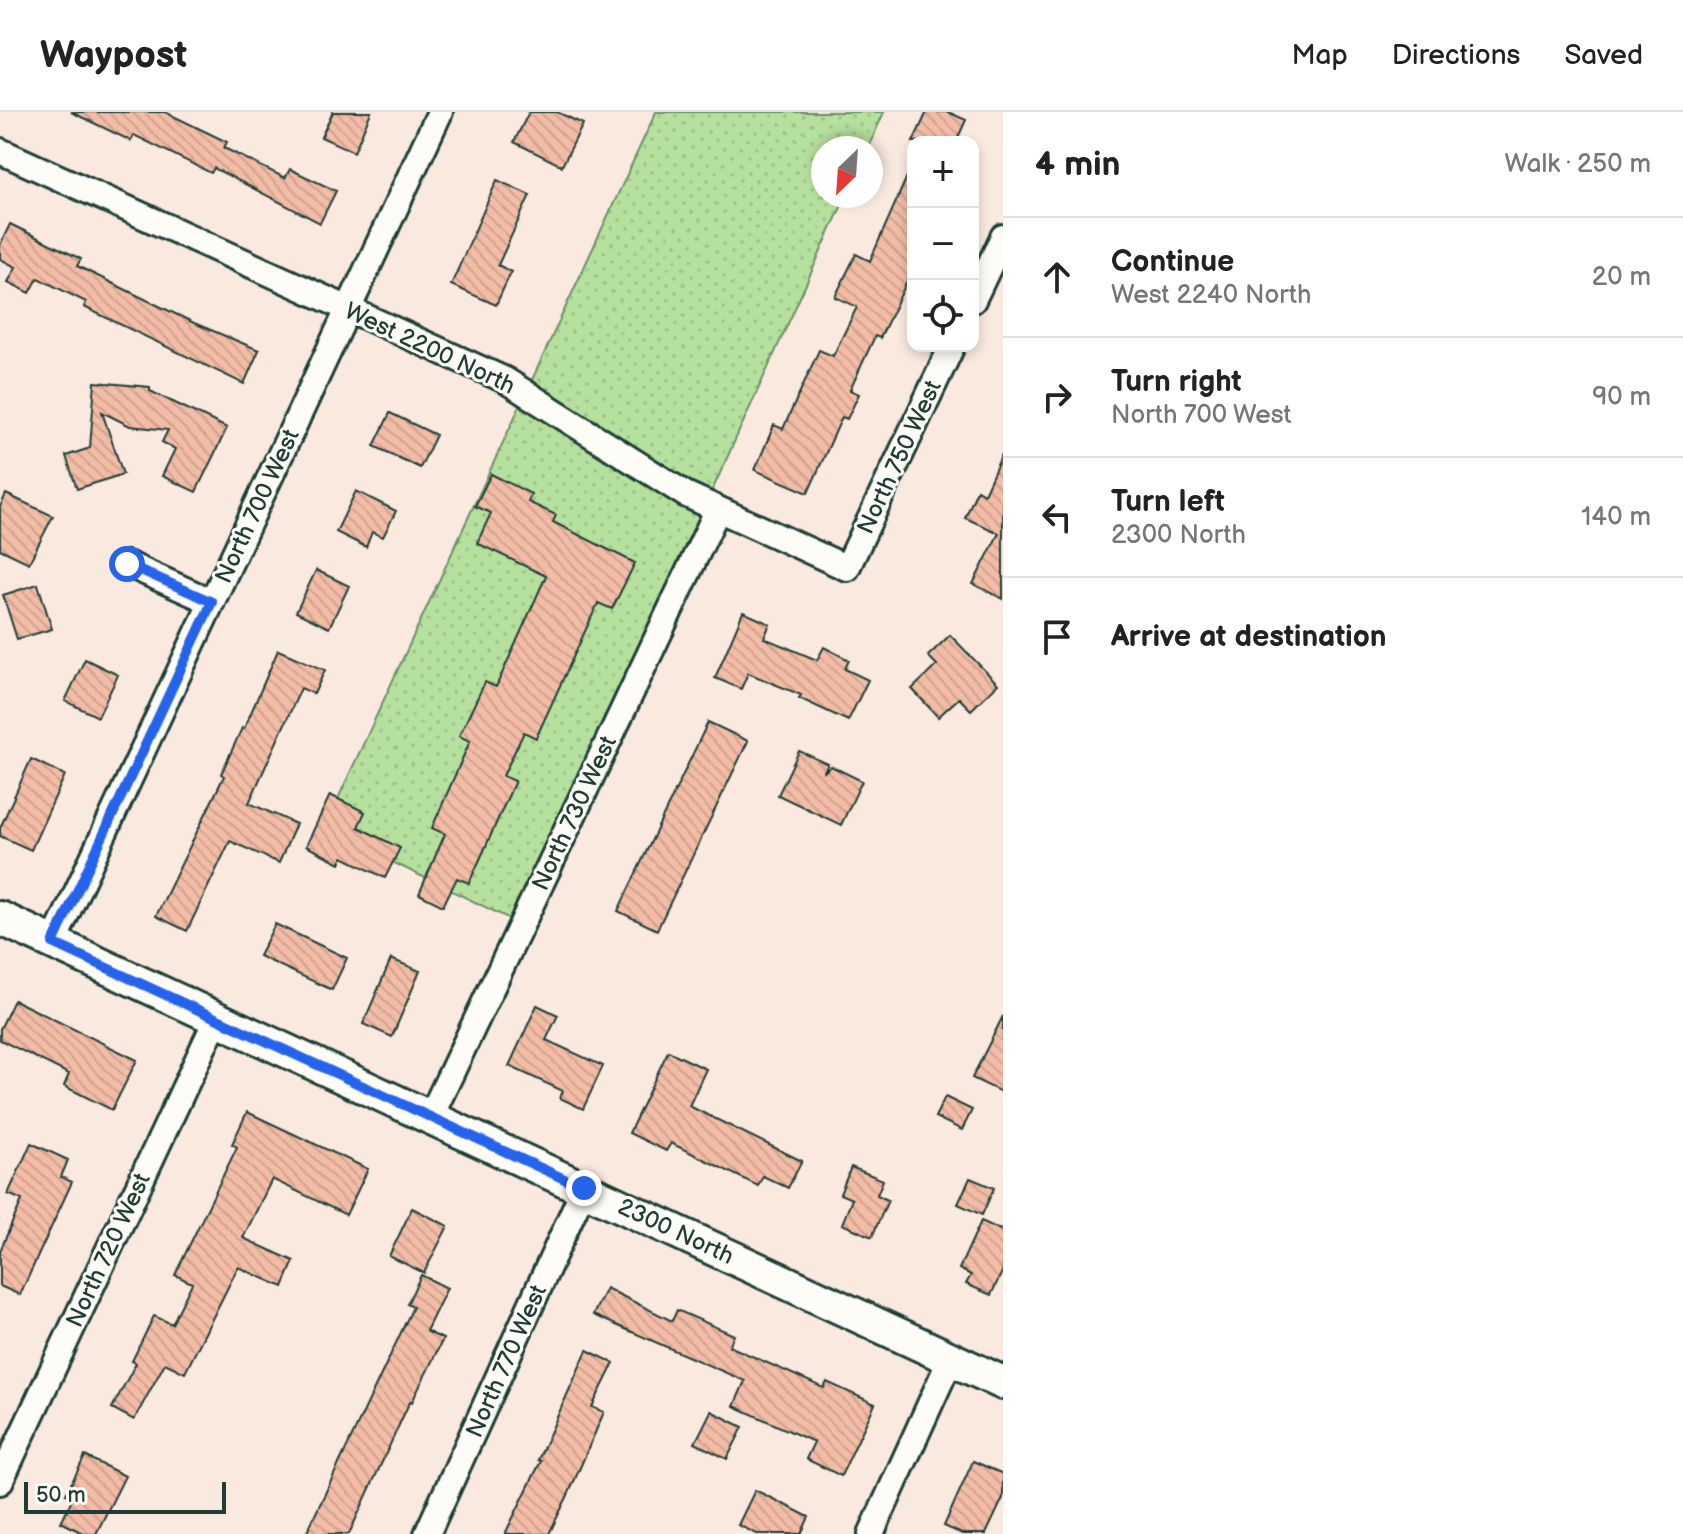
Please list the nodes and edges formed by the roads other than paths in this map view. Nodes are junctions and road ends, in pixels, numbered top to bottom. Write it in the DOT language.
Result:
graph roads {
  1 [pos="440,112"];
  2 [pos="0,151"];
  3 [pos="1003,237"];
  4 [pos="979,287"];
  5 [pos="348,309"];
  6 [pos="949,352"];
  7 [pos="718,509"];
  8 [pos="127,564"];
  9 [pos="847,568"];
  10 [pos="212,602"];
  11 [pos="0,918"];
  12 [pos="53,943"];
  13 [pos="217,1018"];
  14 [pos="430,1118"];
  15 [pos="584,1188"];
  16 [pos="951,1358"];
  17 [pos="1003,1383"];
  18 [pos="0,1482"];
  19 [pos="427,1534"];
  20 [pos="871,1534"];
  1 -- 5 [label="street, North 700 West"];
  2 -- 5 [label="street, West 2200 North"];
  3 -- 4 [label="street"];
  5 -- 7 [label="street, West 2200 North"];
  5 -- 10 [label="street, North 700 West"];
  6 -- 9 [label="street, North 750 West"];
  7 -- 9 [label="street, West 2200 North"];
  7 -- 14 [label="street, North 730 West"];
  8 -- 10 [label="street"];
  10 -- 12 [label="street, North 700 West"];
  11 -- 12 [label="street, 2300 North"];
  12 -- 13 [label="street, 2300 North"];
  13 -- 14 [label="street, 2300 North"];
  13 -- 18 [label="street, North 720 West"];
  14 -- 15 [label="street, 2300 North"];
  15 -- 16 [label="street, 2300 North"];
  15 -- 19 [label="street, North 770 West"];
  16 -- 17 [label="street, 2300 North"];
  16 -- 20 [label="street"];
}
